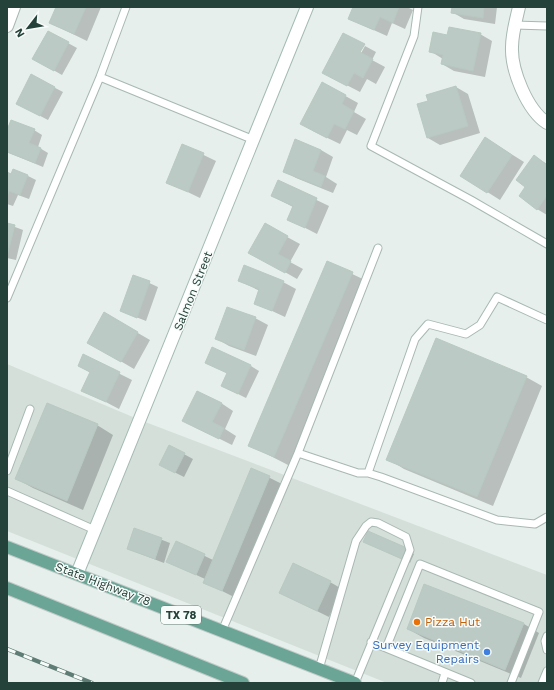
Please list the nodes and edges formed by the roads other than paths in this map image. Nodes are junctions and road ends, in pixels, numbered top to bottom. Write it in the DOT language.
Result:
graph roads {
  1 [pos="14,7"];
  2 [pos="126,7"];
  3 [pos="307,7"];
  4 [pos="418,7"];
  5 [pos="519,7"];
  6 [pos="515,25"];
  7 [pos="7,26"];
  8 [pos="547,26"];
  9 [pos="100,77"];
  10 [pos="547,123"];
  11 [pos="254,140"];
  12 [pos="547,244"];
  13 [pos="378,248"];
  14 [pos="7,298"];
  15 [pos="547,320"];
  16 [pos="30,409"];
  17 [pos="298,453"];
  18 [pos="7,471"];
  19 [pos="368,473"];
  20 [pos="7,491"];
  21 [pos="547,517"];
  22 [pos="95,530"];
  23 [pos="7,547"];
  24 [pos="77,574"];
  25 [pos="7,588"];
  26 [pos="222,631"];
  27 [pos="547,636"];
  28 [pos="371,642"];
  29 [pos="386,648"];
  30 [pos="547,650"];
  31 [pos="319,669"];
  32 [pos="547,671"];
  33 [pos="446,673"];
  34 [pos="243,683"];
  35 [pos="355,683"];
  36 [pos="442,683"];
  37 [pos="471,683"];
  38 [pos="511,683"];
  39 [pos="542,683"];
  1 -- 7 [label="street"];
  2 -- 9 [label="lane"];
  3 -- 11 [label="street, Salmon Street"];
  4 -- 12 [label="lane"];
  5 -- 6 [label="street"];
  6 -- 8 [label="lane"];
  6 -- 10 [label="street"];
  9 -- 11 [label="lane"];
  9 -- 14 [label="lane"];
  11 -- 22 [label="street, Salmon Street"];
  13 -- 17 [label="lane"];
  15 -- 19 [label="lane"];
  16 -- 18 [label="lane"];
  17 -- 19 [label="lane"];
  17 -- 26 [label="lane"];
  19 -- 21 [label="lane"];
  20 -- 22 [label="lane"];
  22 -- 24 [label="street, Salmon Street"];
  23 -- 24 [label="main road, State Highway 78 / TX 78"];
  24 -- 26 [label="main road, State Highway 78 / TX 78"];
  25 -- 34 [label="main road"];
  26 -- 31 [label="main road, State Highway 78 / TX 78"];
  27 -- 30 [label="lane"];
  28 -- 29 [label="lane"];
  28 -- 31 [label="lane"];
  28 -- 35 [label="lane"];
  29 -- 33 [label="lane"];
  29 -- 38 [label="lane"];
  31 -- 35 [label="main road, State Highway 78 / TX 78"];
  32 -- 39 [label="lane"];
  33 -- 36 [label="lane"];
  33 -- 37 [label="lane"];
}
